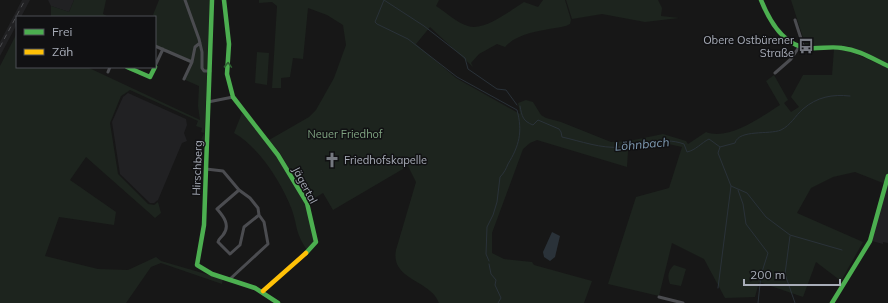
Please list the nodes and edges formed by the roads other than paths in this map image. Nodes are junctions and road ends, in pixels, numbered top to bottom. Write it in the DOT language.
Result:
graph roads {
  1 [pos="185,0"];
  2 [pos="212,0"];
  3 [pos="224,0"];
  4 [pos="761,0"];
  5 [pos="795,20"];
  6 [pos="200,43"];
  7 [pos="156,46"];
  8 [pos="802,47"];
  9 [pos="163,49"];
  10 [pos="192,62"];
  11 [pos="156,65"];
  12 [pos="888,66"];
  13 [pos="110,68"];
  14 [pos="129,68"];
  15 [pos="154,68"];
  16 [pos="210,71"];
  17 [pos="108,72"];
  18 [pos="775,73"];
  19 [pos="184,79"];
  20 [pos="233,97"];
  21 [pos="208,102"];
  22 [pos="206,170"];
  23 [pos="888,176"];
  24 [pos="239,190"];
  25 [pos="259,215"];
  26 [pos="230,279"];
  27 [pos="262,291"];
  28 [pos="659,297"];
  29 [pos="278,303"];
  30 [pos="683,303"];
  31 [pos="832,303"];
  1 -- 6 [label="street"];
  2 -- 16 [label="street, Hirschberg"];
  20 -- 3 [label="street, one-way"];
  4 -- 8 [label="street"];
  5 -- 8 [label="street"];
  6 -- 10 [label="street"];
  6 -- 16 [label="street"];
  7 -- 9 [label="street"];
  8 -- 12 [label="street"];
  8 -- 18 [label="street"];
  9 -- 10 [label="street"];
  9 -- 11 [label="street"];
  10 -- 19 [label="street"];
  13 -- 17 [label="street"];
  14 -- 15 [label="street"];
  16 -- 21 [label="street, Hirschberg"];
  20 -- 21 [label="street"];
  20 -- 27 [label="street, Jägertal"];
  21 -- 22 [label="street, Hirschberg"];
  22 -- 24 [label="street"];
  22 -- 26 [label="street, Hirschberg"];
  23 -- 31 [label="street"];
  24 -- 25 [label="street"];
  24 -- 25 [label="street"];
  25 -- 26 [label="street"];
  26 -- 27 [label="street"];
  27 -- 29 [label="street"];
  28 -- 30 [label="street"];
}
